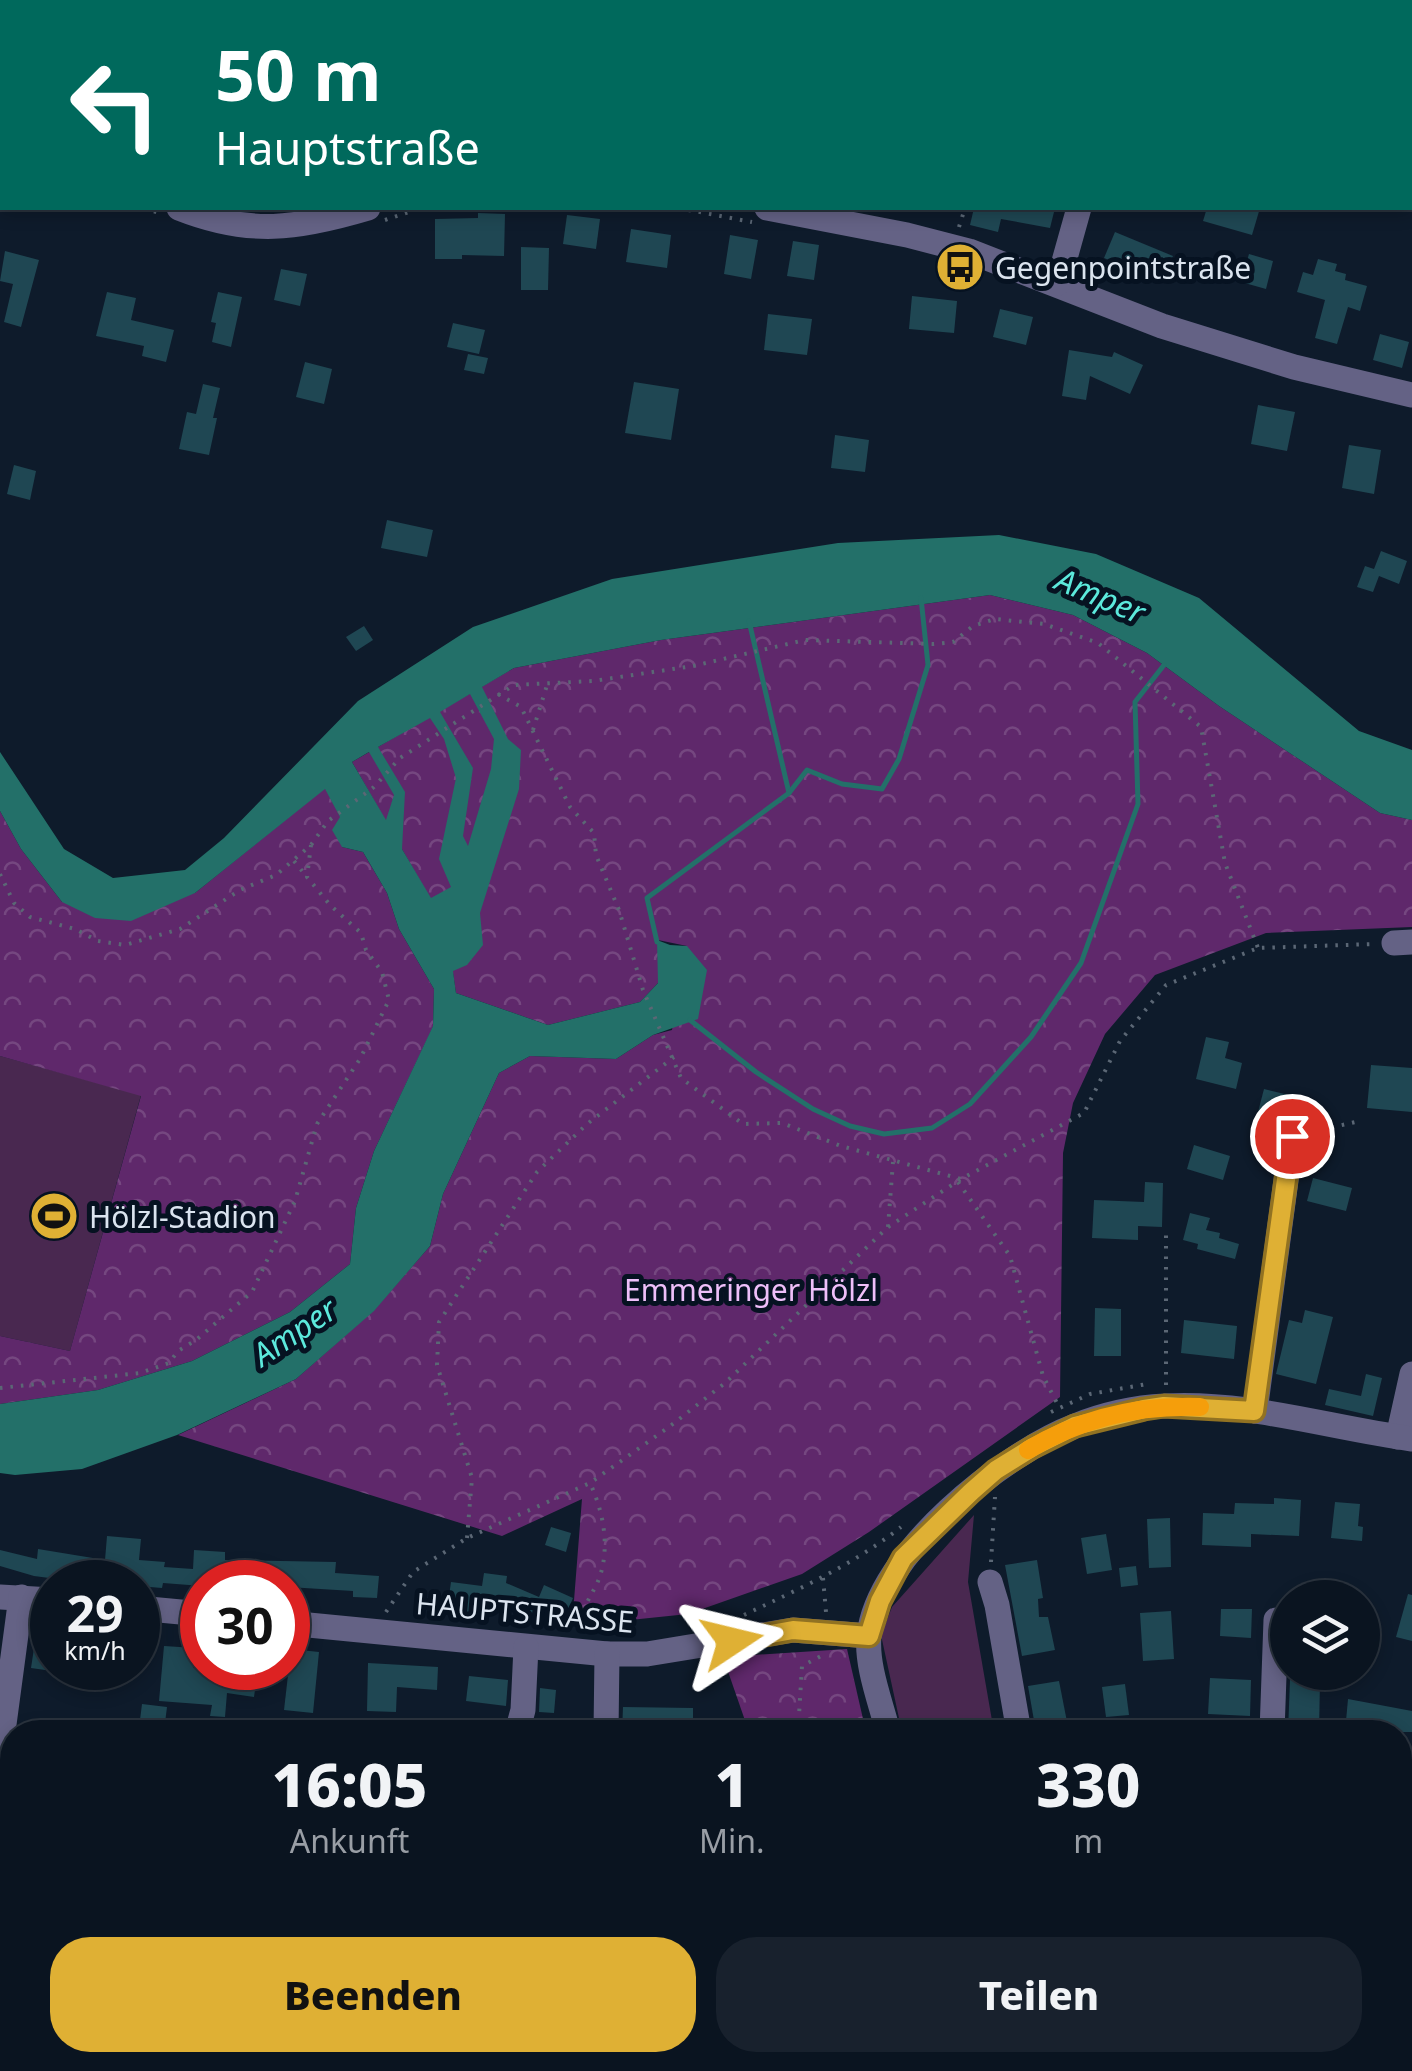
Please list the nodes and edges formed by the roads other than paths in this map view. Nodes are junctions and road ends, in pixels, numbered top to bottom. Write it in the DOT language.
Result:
graph roads {
  1 [pos="359,210"];
  2 [pos="790,210"];
  3 [pos="1078,210"];
  4 [pos="208,213"];
  5 [pos="848,215"];
  6 [pos="1058,283"];
  7 [pos="1412,396"];
  8 [pos="1292,1136"];
  9 [pos="1412,1374"];
  10 [pos="1254,1411"];
  11 [pos="1405,1438"];
  12 [pos="990,1582"];
  13 [pos="10,1597"];
  14 [pos="310,1624"];
  15 [pos="869,1636"];
  16 [pos="526,1647"];
  17 [pos="607,1654"];
  18 [pos="1274,1690"];
  19 [pos="2,1720"];
  20 [pos="521,1720"];
  21 [pos="606,1720"];
  22 [pos="886,1720"];
  23 [pos="1017,1720"];
  24 [pos="1272,1720"];
  1 -- 4 [label="street"];
  2 -- 5 [label="street"];
  3 -- 6 [label="street"];
  5 -- 6 [label="street"];
  6 -- 7 [label="street"];
  8 -- 10 [label="street"];
  9 -- 11 [label="street"];
  10 -- 11 [label="street"];
  10 -- 15 [label="street"];
  12 -- 23 [label="street"];
  13 -- 19 [label="street"];
  14 -- 16 [label="street, HAUPTSTRASSE"];
  15 -- 17 [label="street, HAUPTSTRASSE"];
  15 -- 22 [label="street"];
  16 -- 17 [label="street, HAUPTSTRASSE"];
  16 -- 20 [label="street"];
  17 -- 21 [label="street"];
  18 -- 24 [label="street"];
}
